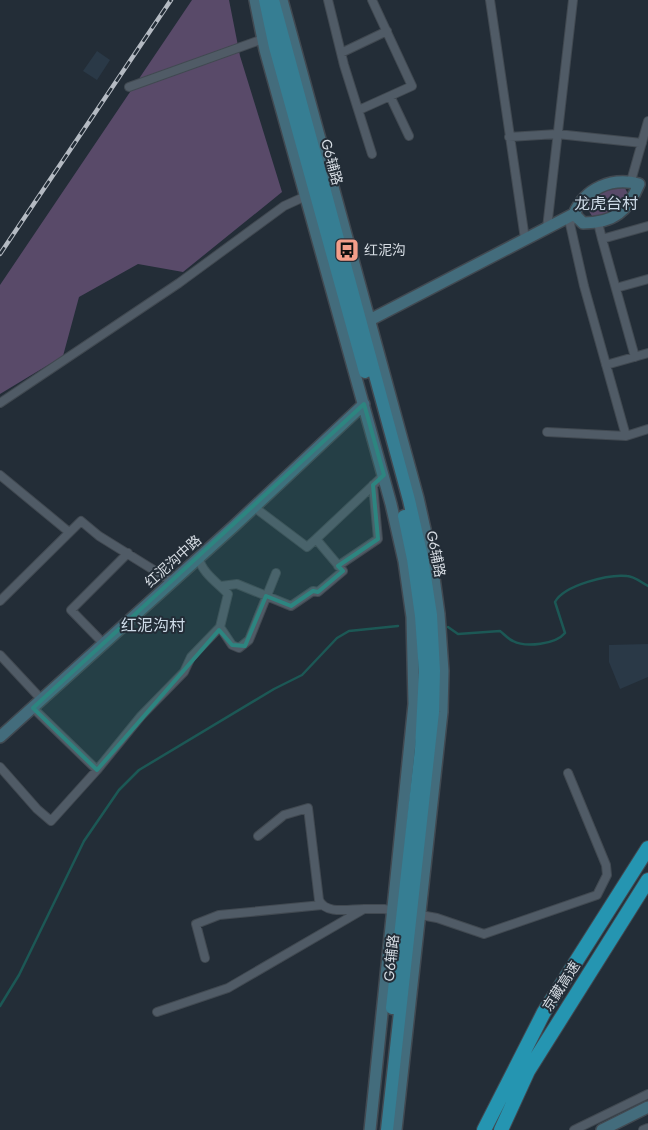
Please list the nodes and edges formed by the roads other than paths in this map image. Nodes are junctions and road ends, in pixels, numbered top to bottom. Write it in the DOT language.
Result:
graph roads {
  1 [pos="255,0"];
  2 [pos="265,0"];
  3 [pos="273,0"];
  4 [pos="282,0"];
  5 [pos="328,0"];
  6 [pos="372,0"];
  7 [pos="490,0"];
  8 [pos="574,0"];
  9 [pos="387,31"];
  10 [pos="263,39"];
  11 [pos="341,53"];
  12 [pos="129,87"];
  13 [pos="390,96"];
  14 [pos="358,110"];
  15 [pos="648,121"];
  16 [pos="558,134"];
  17 [pos="409,136"];
  18 [pos="509,137"];
  19 [pos="642,143"];
  20 [pos="372,154"];
  21 [pos="639,181"];
  22 [pos="306,196"];
  23 [pos="574,214"];
  24 [pos="598,224"];
  25 [pos="648,226"];
  26 [pos="547,228"];
  27 [pos="525,239"];
  28 [pos="602,239"];
  29 [pos="648,279"];
  30 [pos="616,288"];
  31 [pos="365,322"];
  32 [pos="648,353"];
  33 [pos="635,357"];
  34 [pos="606,365"];
  35 [pos="0,403"];
  36 [pos="364,404"];
  37 [pos="648,429"];
  38 [pos="547,432"];
  39 [pos="626,436"];
  40 [pos="0,475"];
  41 [pos="384,475"];
  42 [pos="373,485"];
  43 [pos="254,507"];
  44 [pos="69,532"];
  45 [pos="316,539"];
  46 [pos="128,553"];
  47 [pos="199,558"];
  48 [pos="338,566"];
  49 [pos="276,573"];
  50 [pos="173,582"];
  51 [pos="220,586"];
  52 [pos="266,596"];
  53 [pos="0,601"];
  54 [pos="220,628"];
  55 [pos="104,644"];
  56 [pos="0,655"];
  57 [pos="42,700"];
  58 [pos="33,708"];
  59 [pos="0,737"];
  60 [pos="0,767"];
  61 [pos="97,770"];
  62 [pos="568,773"];
  63 [pos="258,836"];
  64 [pos="648,848"];
  65 [pos="648,880"];
  66 [pos="322,905"];
  67 [pos="364,910"];
  68 [pos="407,913"];
  69 [pos="205,958"];
  70 [pos="157,1012"];
  71 [pos="648,1094"];
  72 [pos="648,1107"];
  73 [pos="648,1116"];
  74 [pos="648,1128"];
  75 [pos="370,1130"];
  76 [pos="378,1130"];
  77 [pos="387,1130"];
  78 [pos="396,1130"];
  79 [pos="484,1130"];
  80 [pos="501,1130"];
  81 [pos="574,1130"];
  82 [pos="602,1130"];
  83 [pos="619,1130"];
  84 [pos="643,1130"];
  1 -- 10 [label="street, G6辅路"];
  2 -- 68 [label="main road, G6辅路"];
  3 -- 31 [label="main road, G6辅路"];
  4 -- 31 [label="street, G6辅路"];
  5 -- 11 [label="street"];
  6 -- 9 [label="street"];
  7 -- 18 [label="street"];
  8 -- 16 [label="street"];
  9 -- 11 [label="street"];
  9 -- 13 [label="street"];
  10 -- 12 [label="street"];
  10 -- 22 [label="street, G6辅路"];
  11 -- 14 [label="street"];
  13 -- 14 [label="street"];
  13 -- 17 [label="street"];
  14 -- 20 [label="street"];
  15 -- 19 [label="street"];
  16 -- 18 [label="street"];
  16 -- 19 [label="street"];
  16 -- 26 [label="street"];
  18 -- 27 [label="street"];
  19 -- 21 [label="street"];
  21 -- 23 [label="street"];
  21 -- 24 [label="street"];
  22 -- 35 [label="street"];
  22 -- 36 [label="street, G6辅路"];
  23 -- 24 [label="street"];
  23 -- 26 [label="street"];
  23 -- 34 [label="street"];
  24 -- 28 [label="street"];
  25 -- 28 [label="street"];
  26 -- 27 [label="street"];
  27 -- 31 [label="street"];
  28 -- 30 [label="street"];
  29 -- 30 [label="street"];
  30 -- 33 [label="street"];
  31 -- 68 [label="main road, G6辅路"];
  32 -- 33 [label="street"];
  33 -- 34 [label="street"];
  34 -- 39 [label="street"];
  36 -- 41 [label="street, G6辅路"];
  36 -- 43 [label="street, 红泥沟中路"];
  37 -- 39 [label="street"];
  38 -- 39 [label="street"];
  40 -- 44 [label="street"];
  41 -- 42 [label="street"];
  41 -- 68 [label="street, G6辅路"];
  42 -- 45 [label="street"];
  42 -- 48 [label="street"];
  43 -- 45 [label="street"];
  43 -- 47 [label="street, 红泥沟中路"];
  44 -- 46 [label="street"];
  44 -- 53 [label="street"];
  45 -- 48 [label="street"];
  46 -- 50 [label="street"];
  46 -- 55 [label="street"];
  47 -- 50 [label="street, 红泥沟中路"];
  47 -- 51 [label="street"];
  48 -- 52 [label="street"];
  49 -- 52 [label="street"];
  50 -- 55 [label="street, 红泥沟中路"];
  51 -- 52 [label="street"];
  51 -- 54 [label="street"];
  52 -- 54 [label="street"];
  54 -- 61 [label="street"];
  55 -- 57 [label="street, 红泥沟中路"];
  56 -- 57 [label="street"];
  57 -- 58 [label="street, 红泥沟中路"];
  58 -- 59 [label="street, 红泥沟中路"];
  58 -- 61 [label="street"];
  60 -- 61 [label="street"];
  62 -- 68 [label="street"];
  63 -- 66 [label="street"];
  64 -- 79 [label="highway, 京藏高速"];
  65 -- 80 [label="highway, 京藏高速"];
  66 -- 67 [label="street"];
  66 -- 69 [label="street"];
  67 -- 68 [label="street"];
  67 -- 70 [label="street"];
  68 -- 75 [label="street, G6辅路"];
  68 -- 76 [label="main road, G6辅路"];
  68 -- 77 [label="main road, G6辅路"];
  68 -- 78 [label="street, G6辅路"];
  71 -- 81 [label="street"];
  72 -- 82 [label="street"];
  73 -- 83 [label="street"];
  74 -- 84 [label="street"];
}
